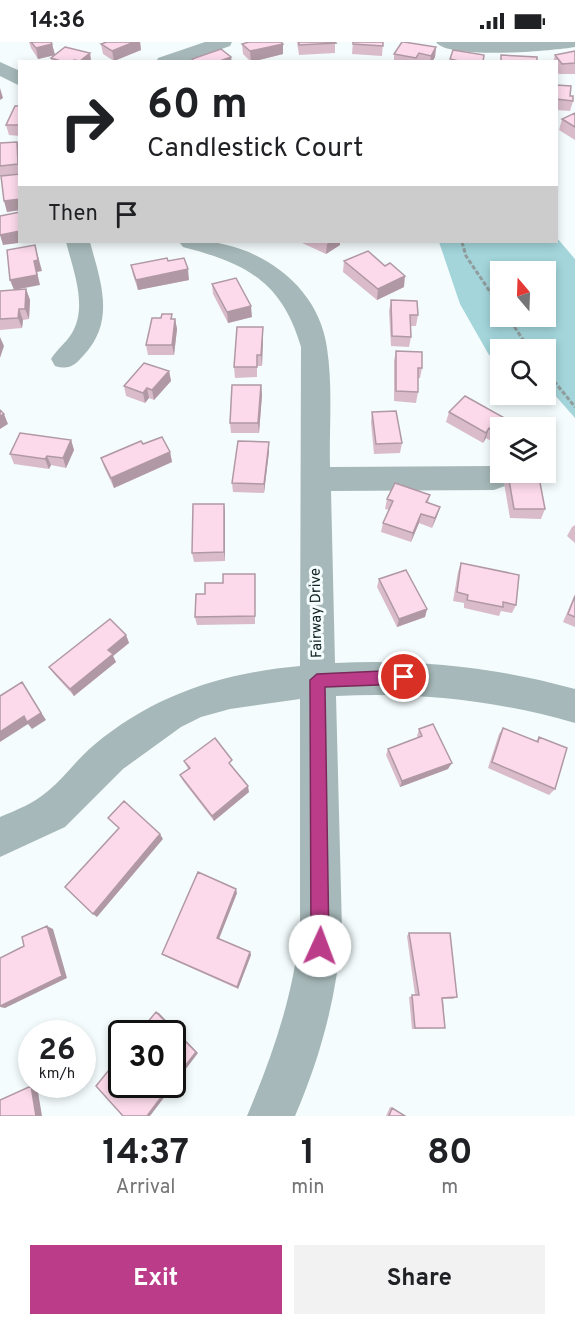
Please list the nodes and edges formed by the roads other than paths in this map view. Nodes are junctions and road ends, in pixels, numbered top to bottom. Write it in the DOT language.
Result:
graph roads {
  1 [pos="224,42"];
  2 [pos="445,42"];
  3 [pos="573,42"];
  4 [pos="171,60"];
  5 [pos="0,68"];
  6 [pos="18,79"];
  7 [pos="80,243"];
  8 [pos="200,243"];
  9 [pos="237,247"];
  10 [pos="65,359"];
  11 [pos="490,478"];
  12 [pos="315,479"];
  13 [pos="317,680"];
  14 [pos="575,706"];
  15 [pos="0,837"];
  16 [pos="271,1116"];
  1 -- 4 [label="street"];
  2 -- 3 [label="street"];
  5 -- 6 [label="street"];
  7 -- 10 [label="street"];
  8 -- 9 [label="street, Fairway Drive"];
  9 -- 12 [label="street, Fairway Drive"];
  11 -- 12 [label="street"];
  12 -- 13 [label="street, Fairway Drive"];
  13 -- 14 [label="street"];
  13 -- 15 [label="street"];
  13 -- 16 [label="street, Fairway Drive"];
}
